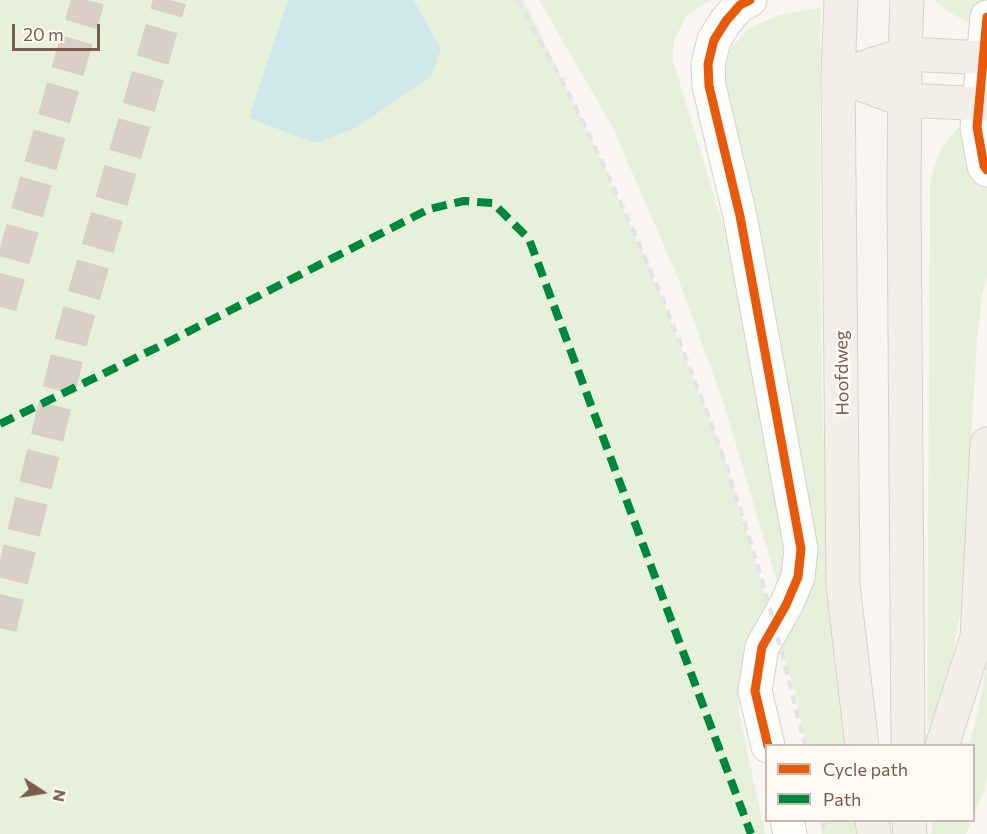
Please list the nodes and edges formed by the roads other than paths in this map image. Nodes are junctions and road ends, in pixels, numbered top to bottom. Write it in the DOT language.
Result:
graph roads {
  1 [pos="750,0"];
  2 [pos="841,0"];
  3 [pos="907,0"];
  4 [pos="987,17"];
  5 [pos="905,54"];
  6 [pos="985,58"];
  7 [pos="838,76"];
  8 [pos="904,100"];
  9 [pos="983,104"];
  10 [pos="987,170"];
  11 [pos="987,444"];
  12 [pos="768,744"];
  13 [pos="862,744"];
  14 [pos="908,744"];
  15 [pos="943,744"];
  1 -- 12 [label="street"];
  2 -- 7 [label="main road, Hoofdweg"];
  3 -- 5 [label="main road"];
  4 -- 6 [label="street"];
  5 -- 6 [label="main road"];
  5 -- 7 [label="main road"];
  5 -- 8 [label="main road"];
  6 -- 9 [label="street"];
  7 -- 8 [label="main road"];
  7 -- 13 [label="main road, Hoofdweg"];
  8 -- 9 [label="main road"];
  8 -- 14 [label="main road"];
  9 -- 10 [label="street"];
  11 -- 15 [label="main road"];
}
